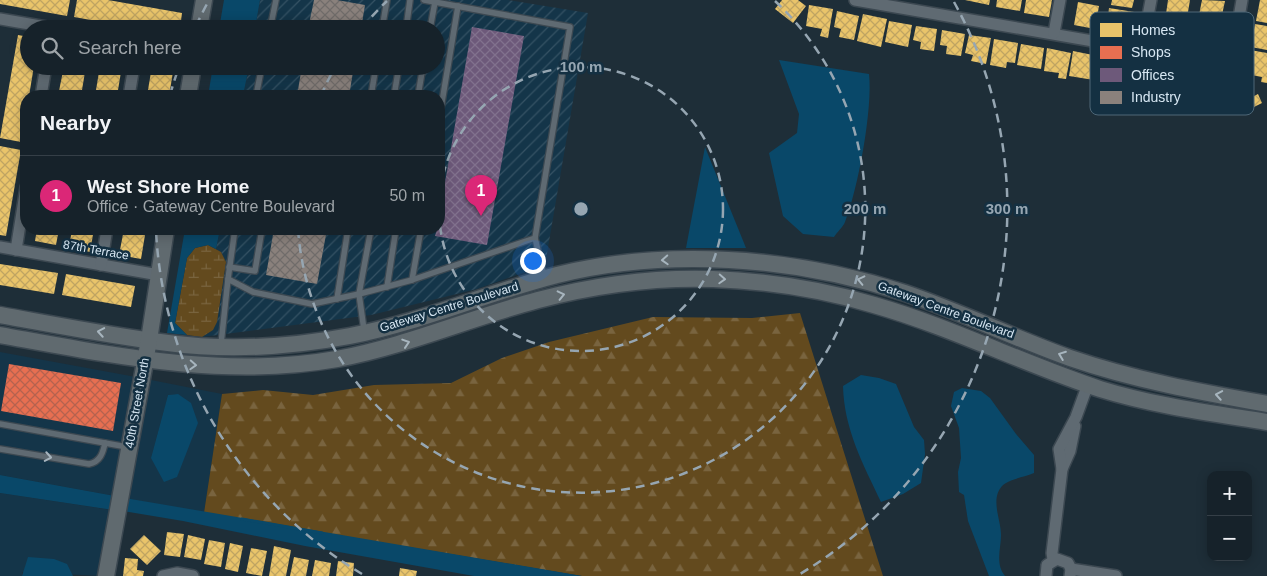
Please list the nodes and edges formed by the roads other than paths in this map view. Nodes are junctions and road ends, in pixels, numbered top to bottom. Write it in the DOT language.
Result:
graph roads {
  1 [pos="204,0"];
  2 [pos="276,0"];
  3 [pos="387,0"];
  4 [pos="410,0"];
  5 [pos="424,0"];
  6 [pos="855,0"];
  7 [pos="1060,0"];
  8 [pos="435,2"];
  9 [pos="458,6"];
  10 [pos="0,19"];
  11 [pos="201,20"];
  12 [pos="272,20"];
  13 [pos="384,20"];
  14 [pos="407,20"];
  15 [pos="432,20"];
  16 [pos="20,22"];
  17 [pos="1054,33"];
  18 [pos="1090,39"];
  19 [pos="44,75"];
  20 [pos="132,75"];
  21 [pos="192,75"];
  22 [pos="260,75"];
  23 [pos="374,75"];
  24 [pos="398,75"];
  25 [pos="422,75"];
  26 [pos="42,90"];
  27 [pos="130,90"];
  28 [pos="189,90"];
  29 [pos="257,90"];
  30 [pos="372,90"];
  31 [pos="395,90"];
  32 [pos="419,90"];
  33 [pos="444,90"];
  34 [pos="20,225"];
  35 [pos="106,235"];
  36 [pos="165,235"];
  37 [pos="234,235"];
  38 [pos="261,235"];
  39 [pos="347,235"];
  40 [pos="370,235"];
  41 [pos="395,235"];
  42 [pos="419,235"];
  43 [pos="535,238"];
  44 [pos="0,247"];
  45 [pos="16,250"];
  46 [pos="101,265"];
  47 [pos="229,267"];
  48 [pos="159,275"];
  49 [pos="545,278"];
  50 [pos="228,279"];
  51 [pos="412,280"];
  52 [pos="387,287"];
  53 [pos="360,294"];
  54 [pos="337,299"];
  55 [pos="0,315"];
  56 [pos="364,332"];
  57 [pos="0,335"];
  58 [pos="149,340"];
  59 [pos="221,346"];
  60 [pos="370,352"];
  61 [pos="144,360"];
  62 [pos="1095,366"];
  63 [pos="1088,384"];
  64 [pos="1267,404"];
  65 [pos="1267,422"];
  66 [pos="0,424"];
  67 [pos="105,443"];
  68 [pos="129,447"];
  69 [pos="0,449"];
  70 [pos="1053,559"];
  71 [pos="1071,573"];
  72 [pos="106,576"];
  73 [pos="163,576"];
  74 [pos="193,576"];
  75 [pos="1046,576"];
  76 [pos="1116,576"];
  1 -- 11 [label="street"];
  2 -- 12 [label="lane"];
  3 -- 13 [label="lane"];
  4 -- 14 [label="lane"];
  5 -- 8 [label="lane"];
  6 -- 17 [label="street"];
  7 -- 17 [label="street"];
  8 -- 9 [label="lane"];
  8 -- 15 [label="lane"];
  9 -- 33 [label="lane"];
  9 -- 43 [label="lane"];
  10 -- 16 [label="street"];
  17 -- 18 [label="street"];
  19 -- 26 [label="street"];
  20 -- 27 [label="street"];
  21 -- 28 [label="street"];
  22 -- 29 [label="lane"];
  23 -- 30 [label="lane"];
  24 -- 31 [label="lane"];
  25 -- 32 [label="lane"];
  34 -- 45 [label="street"];
  35 -- 46 [label="street"];
  36 -- 48 [label="street, 40th Street North"];
  37 -- 47 [label="lane"];
  38 -- 47 [label="lane"];
  39 -- 54 [label="lane"];
  40 -- 53 [label="lane"];
  41 -- 52 [label="lane"];
  42 -- 51 [label="lane"];
  43 -- 49 [label="lane"];
  43 -- 51 [label="lane"];
  44 -- 45 [label="street, 87th Terrace"];
  45 -- 46 [label="street, 87th Terrace"];
  46 -- 48 [label="street, 87th Terrace"];
  47 -- 50 [label="lane"];
  48 -- 58 [label="street, 40th Street North"];
  49 -- 56 [label="street, Gateway Centre Boulevard"];
  62 -- 49 [label="street, Gateway Centre Boulevard, one-way"];
  50 -- 54 [label="lane"];
  50 -- 59 [label="lane"];
  51 -- 52 [label="lane"];
  52 -- 53 [label="lane"];
  53 -- 54 [label="lane"];
  53 -- 56 [label="lane"];
  58 -- 55 [label="street, Gateway Centre Boulevard, one-way"];
  56 -- 59 [label="street, Gateway Centre Boulevard"];
  56 -- 60 [label="street"];
  57 -- 61 [label="street, Gateway Centre Boulevard"];
  58 -- 59 [label="street, Gateway Centre Boulevard"];
  58 -- 61 [label="street, 40th Street North"];
  61 -- 60 [label="street, Gateway Centre Boulevard, one-way"];
  60 -- 63 [label="street, Gateway Centre Boulevard, one-way"];
  61 -- 68 [label="street, 40th Street North"];
  62 -- 63 [label="street"];
  64 -- 62 [label="street, Gateway Centre Boulevard, one-way"];
  63 -- 65 [label="street, Gateway Centre Boulevard"];
  63 -- 70 [label="street"];
  66 -- 67 [label="lane"];
  67 -- 68 [label="lane"];
  69 -- 67 [label="lane, one-way"];
  68 -- 72 [label="street, 40th Street North"];
  70 -- 71 [label="street"];
  70 -- 75 [label="street"];
  71 -- 76 [label="street"];
  73 -- 74 [label="street"];
}
